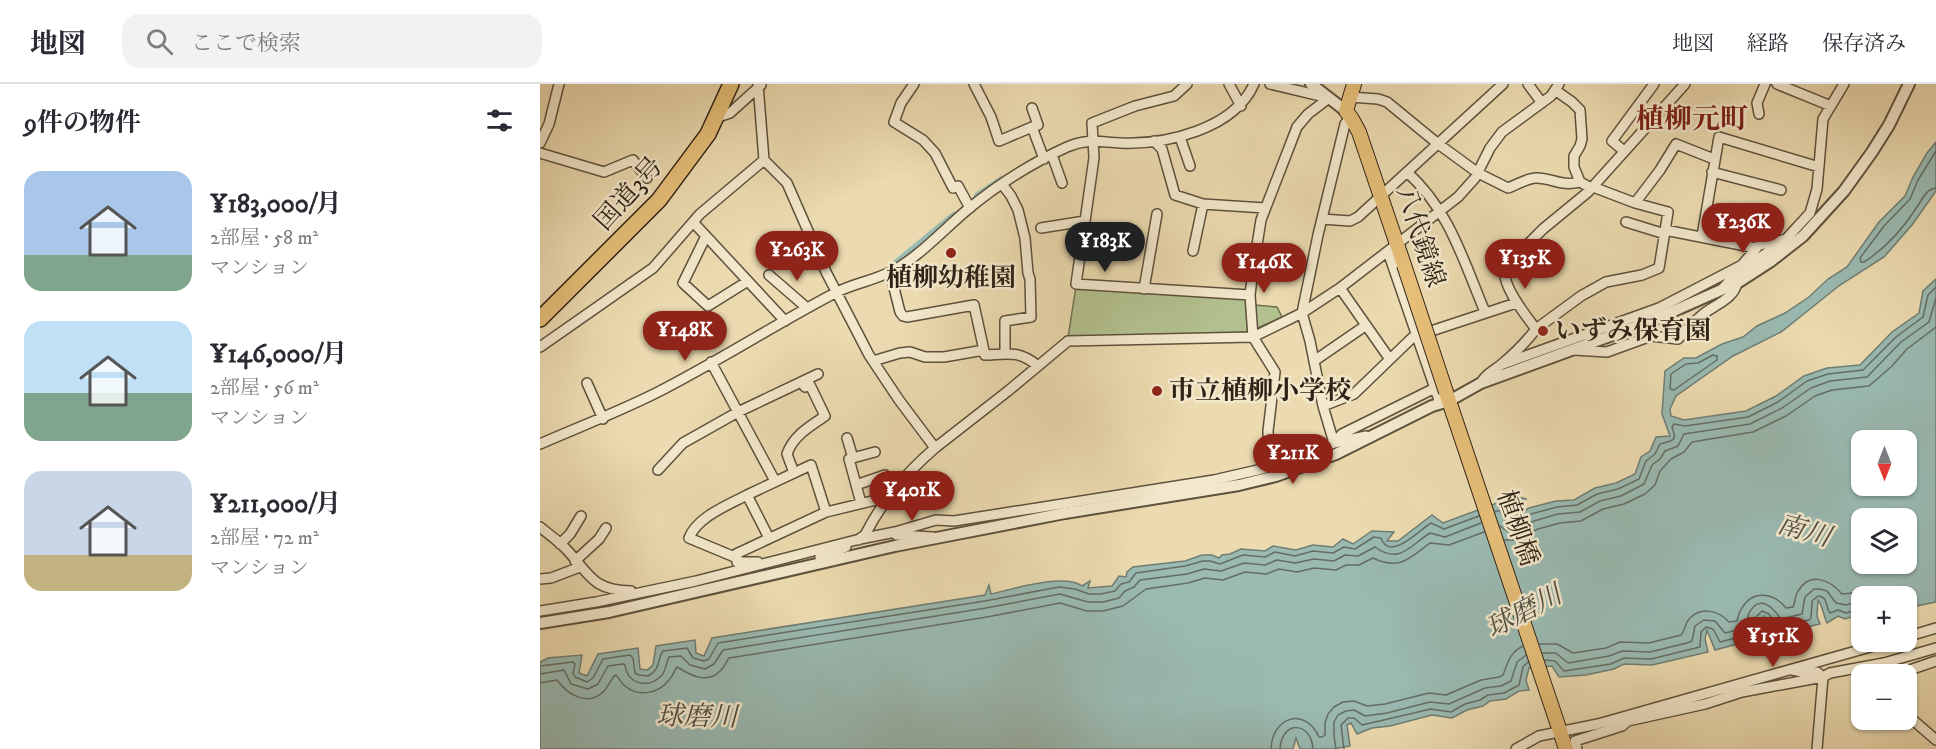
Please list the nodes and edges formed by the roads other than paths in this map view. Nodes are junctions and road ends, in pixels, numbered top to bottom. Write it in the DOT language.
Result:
graph roads {
  1 [pos="560,84"];
  2 [pos="731,84"];
  3 [pos="914,84"];
  4 [pos="974,84"];
  5 [pos="1187,84"];
  6 [pos="1229,84"];
  7 [pos="1254,84"];
  8 [pos="1270,84"];
  9 [pos="1311,84"];
  10 [pos="1503,84"];
  11 [pos="1528,84"];
  12 [pos="1654,84"];
  13 [pos="1685,84"];
  14 [pos="1765,84"];
  15 [pos="1777,84"];
  16 [pos="1844,84"];
  17 [pos="1909,84"];
  18 [pos="760,85"];
  19 [pos="1557,87"];
  20 [pos="1352,90"];
  21 [pos="1329,98"];
  22 [pos="1542,103"];
  23 [pos="1241,106"];
  24 [pos="1831,106"];
  25 [pos="1032,108"];
  26 [pos="1759,114"];
  27 [pos="1349,115"];
  28 [pos="715,118"];
  29 [pos="1032,127"];
  30 [pos="1180,137"];
  31 [pos="1094,140"];
  32 [pos="1154,141"];
  33 [pos="540,143"];
  34 [pos="1437,143"];
  35 [pos="1624,151"];
  36 [pos="540,153"];
  37 [pos="1048,157"];
  38 [pos="1714,159"];
  39 [pos="764,160"];
  40 [pos="1190,166"];
  41 [pos="1819,168"];
  42 [pos="1407,172"];
  43 [pos="1712,172"];
  44 [pos="1478,173"];
  45 [pos="647,178"];
  46 [pos="1580,182"];
  47 [pos="1062,183"];
  48 [pos="1002,184"];
  49 [pos="1592,188"];
  50 [pos="1781,190"];
  51 [pos="1382,196"];
  52 [pos="1203,204"];
  53 [pos="1635,204"];
  54 [pos="969,208"];
  55 [pos="1265,208"];
  56 [pos="1441,211"];
  57 [pos="1157,214"];
  58 [pos="1322,219"];
  59 [pos="1084,221"];
  60 [pos="693,222"];
  61 [pos="1626,222"];
  62 [pos="1041,228"];
  63 [pos="1665,232"];
  64 [pos="706,236"];
  65 [pos="1702,236"];
  66 [pos="1786,239"];
  67 [pos="1393,248"];
  68 [pos="1756,248"];
  69 [pos="1192,251"];
  70 [pos="1742,265"];
  71 [pos="890,272"];
  72 [pos="769,275"];
  73 [pos="1735,280"];
  74 [pos="748,281"];
  75 [pos="1144,288"];
  76 [pos="1340,288"];
  77 [pos="837,292"];
  78 [pos="1250,295"];
  79 [pos="1516,303"];
  80 [pos="807,308"];
  81 [pos="1485,312"];
  82 [pos="1302,313"];
  83 [pos="540,320"];
  84 [pos="784,321"];
  85 [pos="1365,326"];
  86 [pos="1536,329"];
  87 [pos="1417,335"];
  88 [pos="1253,337"];
  89 [pos="540,347"];
  90 [pos="984,350"];
  91 [pos="1571,350"];
  92 [pos="1005,354"];
  93 [pos="1389,358"];
  94 [pos="873,360"];
  95 [pos="1314,360"];
  96 [pos="711,362"];
  97 [pos="1503,364"];
  98 [pos="1038,366"];
  99 [pos="818,374"];
  100 [pos="802,382"];
  101 [pos="587,383"];
  102 [pos="1481,383"];
  103 [pos="1445,398"];
  104 [pos="1323,406"];
  105 [pos="738,412"];
  106 [pos="603,419"];
  107 [pos="1373,435"];
  108 [pos="847,438"];
  109 [pos="1334,443"];
  110 [pos="540,444"];
  111 [pos="935,448"];
  112 [pos="875,452"];
  113 [pos="853,458"];
  114 [pos="1293,459"];
  115 [pos="658,470"];
  116 [pos="794,473"];
  117 [pos="885,476"];
  118 [pos="775,481"];
  119 [pos="856,485"];
  120 [pos="747,495"];
  121 [pos="886,500"];
  122 [pos="861,503"];
  123 [pos="826,512"];
  124 [pos="581,516"];
  125 [pos="540,527"];
  126 [pos="606,528"];
  127 [pos="884,535"];
  128 [pos="769,538"];
  129 [pos="938,538"];
  130 [pos="860,539"];
  131 [pos="560,544"];
  132 [pos="737,558"];
  133 [pos="821,560"];
  134 [pos="772,562"];
  135 [pos="577,564"];
  136 [pos="540,579"];
  137 [pos="648,591"];
  138 [pos="684,595"];
  139 [pos="540,611"];
  140 [pos="540,622"];
  141 [pos="1936,628"];
  142 [pos="1917,634"];
  143 [pos="1936,648"];
  144 [pos="1854,652"];
  145 [pos="1936,661"];
  146 [pos="1895,664"];
  147 [pos="1917,668"];
  148 [pos="1792,670"];
  149 [pos="1851,671"];
  150 [pos="1823,677"];
  151 [pos="1763,688"];
  152 [pos="1917,724"];
  153 [pos="1560,730"];
  154 [pos="1936,740"];
  155 [pos="1516,749"];
  156 [pos="1566,749"];
  157 [pos="1577,749"];
  158 [pos="1817,749"];
  1 -- 33 [label="street"];
  2 -- 28 [label="highway, 国道3号"];
  3 -- 54 [label="street"];
  4 -- 29 [label="street"];
  5 -- 31 [label="street"];
  6 -- 23 [label="street"];
  7 -- 23 [label="street"];
  8 -- 21 [label="street"];
  9 -- 21 [label="street"];
  10 -- 34 [label="street"];
  11 -- 22 [label="street"];
  12 -- 35 [label="street"];
  13 -- 35 [label="street"];
  14 -- 26 [label="street"];
  15 -- 24 [label="street"];
  16 -- 24 [label="street"];
  17 -- 73 [label="street"];
  18 -- 28 [label="street"];
  18 -- 39 [label="street"];
  19 -- 22 [label="street"];
  19 -- 46 [label="street"];
  20 -- 27 [label="main road"];
  20 -- 34 [label="street"];
  21 -- 27 [label="street"];
  21 -- 55 [label="street"];
  22 -- 44 [label="street"];
  23 -- 30 [label="street"];
  24 -- 41 [label="street"];
  25 -- 29 [label="street"];
  27 -- 51 [label="main road, 八代鏡線"];
  27 -- 58 [label="street"];
  28 -- 83 [label="highway, 国道3号"];
  29 -- 37 [label="street"];
  30 -- 32 [label="street"];
  30 -- 40 [label="street"];
  31 -- 32 [label="street"];
  31 -- 37 [label="street"];
  31 -- 59 [label="street"];
  32 -- 52 [label="street"];
  34 -- 42 [label="street"];
  34 -- 44 [label="street"];
  35 -- 49 [label="street"];
  36 -- 45 [label="street"];
  37 -- 47 [label="street"];
  37 -- 48 [label="street"];
  38 -- 41 [label="street"];
  38 -- 43 [label="street"];
  38 -- 53 [label="street"];
  39 -- 60 [label="street"];
  39 -- 77 [label="street"];
  41 -- 66 [label="street"];
  42 -- 51 [label="street"];
  42 -- 56 [label="street"];
  43 -- 50 [label="street"];
  43 -- 65 [label="street"];
  44 -- 46 [label="street"];
  44 -- 56 [label="street"];
  46 -- 49 [label="street"];
  48 -- 54 [label="street"];
  48 -- 92 [label="street"];
  49 -- 53 [label="street"];
  49 -- 79 [label="street"];
  51 -- 58 [label="street"];
  51 -- 67 [label="main road, 八代鏡線"];
  52 -- 55 [label="street"];
  52 -- 69 [label="street"];
  53 -- 63 [label="street"];
  54 -- 71 [label="street"];
  55 -- 78 [label="street"];
  56 -- 67 [label="street"];
  56 -- 81 [label="street"];
  57 -- 75 [label="street"];
  58 -- 82 [label="street"];
  59 -- 62 [label="street"];
  59 -- 75 [label="street"];
  60 -- 64 [label="street"];
  60 -- 89 [label="street"];
  61 -- 63 [label="street"];
  63 -- 65 [label="street"];
  63 -- 86 [label="street"];
  64 -- 74 [label="street"];
  64 -- 74 [label="street"];
  65 -- 68 [label="street"];
  66 -- 68 [label="street"];
  66 -- 73 [label="street"];
  67 -- 76 [label="street"];
  67 -- 87 [label="street"];
  67 -- 103 [label="main road, 八代鏡線, bridge"];
  68 -- 70 [label="street"];
  70 -- 73 [label="street"];
  70 -- 97 [label="street"];
  71 -- 77 [label="street"];
  71 -- 90 [label="street"];
  72 -- 80 [label="street"];
  73 -- 91 [label="street"];
  73 -- 91 [label="street"];
  74 -- 84 [label="street"];
  75 -- 78 [label="street"];
  76 -- 82 [label="street"];
  76 -- 85 [label="street"];
  77 -- 80 [label="street"];
  77 -- 94 [label="street"];
  78 -- 88 [label="street"];
  79 -- 81 [label="street"];
  79 -- 86 [label="street"];
  80 -- 84 [label="street"];
  81 -- 87 [label="street"];
  82 -- 88 [label="street"];
  82 -- 95 [label="street"];
  84 -- 96 [label="street"];
  85 -- 93 [label="street"];
  85 -- 95 [label="street"];
  86 -- 97 [label="street"];
  87 -- 93 [label="street"];
  87 -- 103 [label="street"];
  88 -- 98 [label="street"];
  88 -- 114 [label="street"];
  90 -- 92 [label="street"];
  90 -- 94 [label="street"];
  91 -- 102 [label="street"];
  92 -- 98 [label="street"];
  93 -- 104 [label="street"];
  94 -- 111 [label="street"];
  95 -- 104 [label="street"];
  96 -- 105 [label="street"];
  96 -- 106 [label="street"];
  97 -- 102 [label="street"];
  98 -- 111 [label="street"];
  99 -- 100 [label="street"];
  100 -- 105 [label="street"];
  100 -- 116 [label="street"];
  101 -- 106 [label="street"];
  102 -- 103 [label="street"];
  103 -- 107 [label="street"];
  103 -- 109 [label="street"];
  103 -- 153 [label="main road, 植柳橋"];
  104 -- 109 [label="street"];
  105 -- 115 [label="street"];
  105 -- 118 [label="street"];
  106 -- 110 [label="street"];
  107 -- 109 [label="street"];
  107 -- 129 [label="street"];
  108 -- 113 [label="street"];
  109 -- 114 [label="street"];
  111 -- 121 [label="street"];
  112 -- 113 [label="street"];
  113 -- 119 [label="street"];
  114 -- 127 [label="street"];
  116 -- 118 [label="street"];
  116 -- 123 [label="street"];
  117 -- 119 [label="street"];
  118 -- 120 [label="street"];
  119 -- 122 [label="street"];
  120 -- 128 [label="street"];
  120 -- 132 [label="street"];
  121 -- 122 [label="street"];
  121 -- 130 [label="street"];
  122 -- 123 [label="street"];
  123 -- 128 [label="street"];
  124 -- 131 [label="street"];
  125 -- 131 [label="street"];
  126 -- 135 [label="street"];
  127 -- 129 [label="street"];
  127 -- 130 [label="street"];
  128 -- 132 [label="street"];
  129 -- 133 [label="street"];
  130 -- 133 [label="street"];
  130 -- 134 [label="street"];
  131 -- 135 [label="street"];
  132 -- 134 [label="street"];
  133 -- 134 [label="street"];
  133 -- 138 [label="street"];
  134 -- 137 [label="street"];
  135 -- 136 [label="street"];
  135 -- 137 [label="street"];
  137 -- 138 [label="street"];
  137 -- 139 [label="street"];
  138 -- 140 [label="street"];
  141 -- 142 [label="street"];
  143 -- 146 [label="street"];
  144 -- 148 [label="street"];
  145 -- 147 [label="street"];
  148 -- 150 [label="street"];
  148 -- 151 [label="street"];
  148 -- 153 [label="street"];
  149 -- 150 [label="street"];
  150 -- 151 [label="street"];
  150 -- 158 [label="street"];
  151 -- 157 [label="street"];
  152 -- 154 [label="street"];
  153 -- 155 [label="street"];
  153 -- 156 [label="main road"];
}
